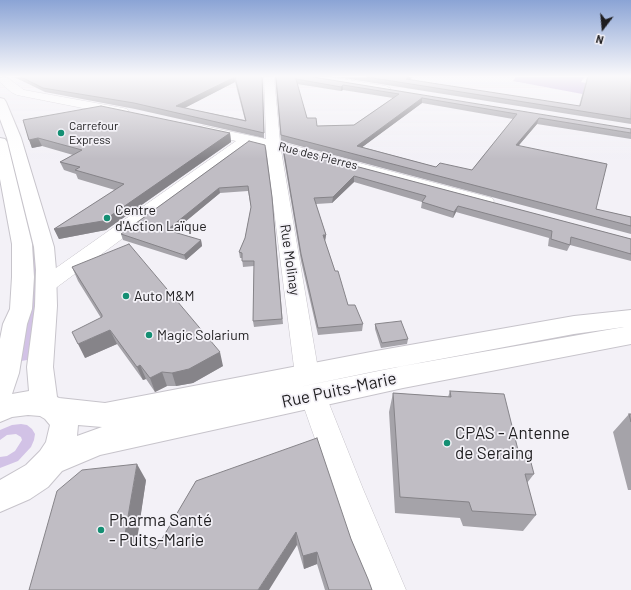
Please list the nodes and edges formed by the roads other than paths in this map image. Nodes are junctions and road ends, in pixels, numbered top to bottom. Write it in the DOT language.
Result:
graph roads {
  1 [pos="1,105"];
  2 [pos="84,105"];
  3 [pos="271,105"];
  4 [pos="135,114"];
  5 [pos="195,128"];
  6 [pos="246,140"];
  7 [pos="0,142"];
  8 [pos="273,145"];
  9 [pos="500,205"];
  10 [pos="46,285"];
  11 [pos="631,318"];
  12 [pos="631,335"];
  13 [pos="310,385"];
  14 [pos="0,391"];
  15 [pos="49,407"];
  16 [pos="0,410"];
  17 [pos="51,461"];
  18 [pos="0,496"];
  19 [pos="388,590"];
  1 -- 10 [label="main road"];
  2 -- 4 [label="street"];
  3 -- 8 [label="street, Rue Molinay"];
  5 -- 6 [label="street, Rue des Pierres"];
  6 -- 8 [label="street, Rue des Pierres"];
  6 -- 10 [label="street"];
  7 -- 14 [label="main road"];
  8 -- 9 [label="street, Rue des Pierres"];
  8 -- 13 [label="street, Rue Molinay"];
  10 -- 15 [label="main road"];
  11 -- 13 [label="main road, Rue Puits-Marie"];
  12 -- 13 [label="main road, Rue Puits-Marie"];
  13 -- 15 [label="main road, Rue Puits-Marie"];
  13 -- 17 [label="main road, Rue Puits-Marie"];
  13 -- 19 [label="street, Rue Molinay"];
  15 -- 16 [label="main road, Rue Puits-Marie"];
  15 -- 17 [label="main road"];
  17 -- 18 [label="main road"];
}
